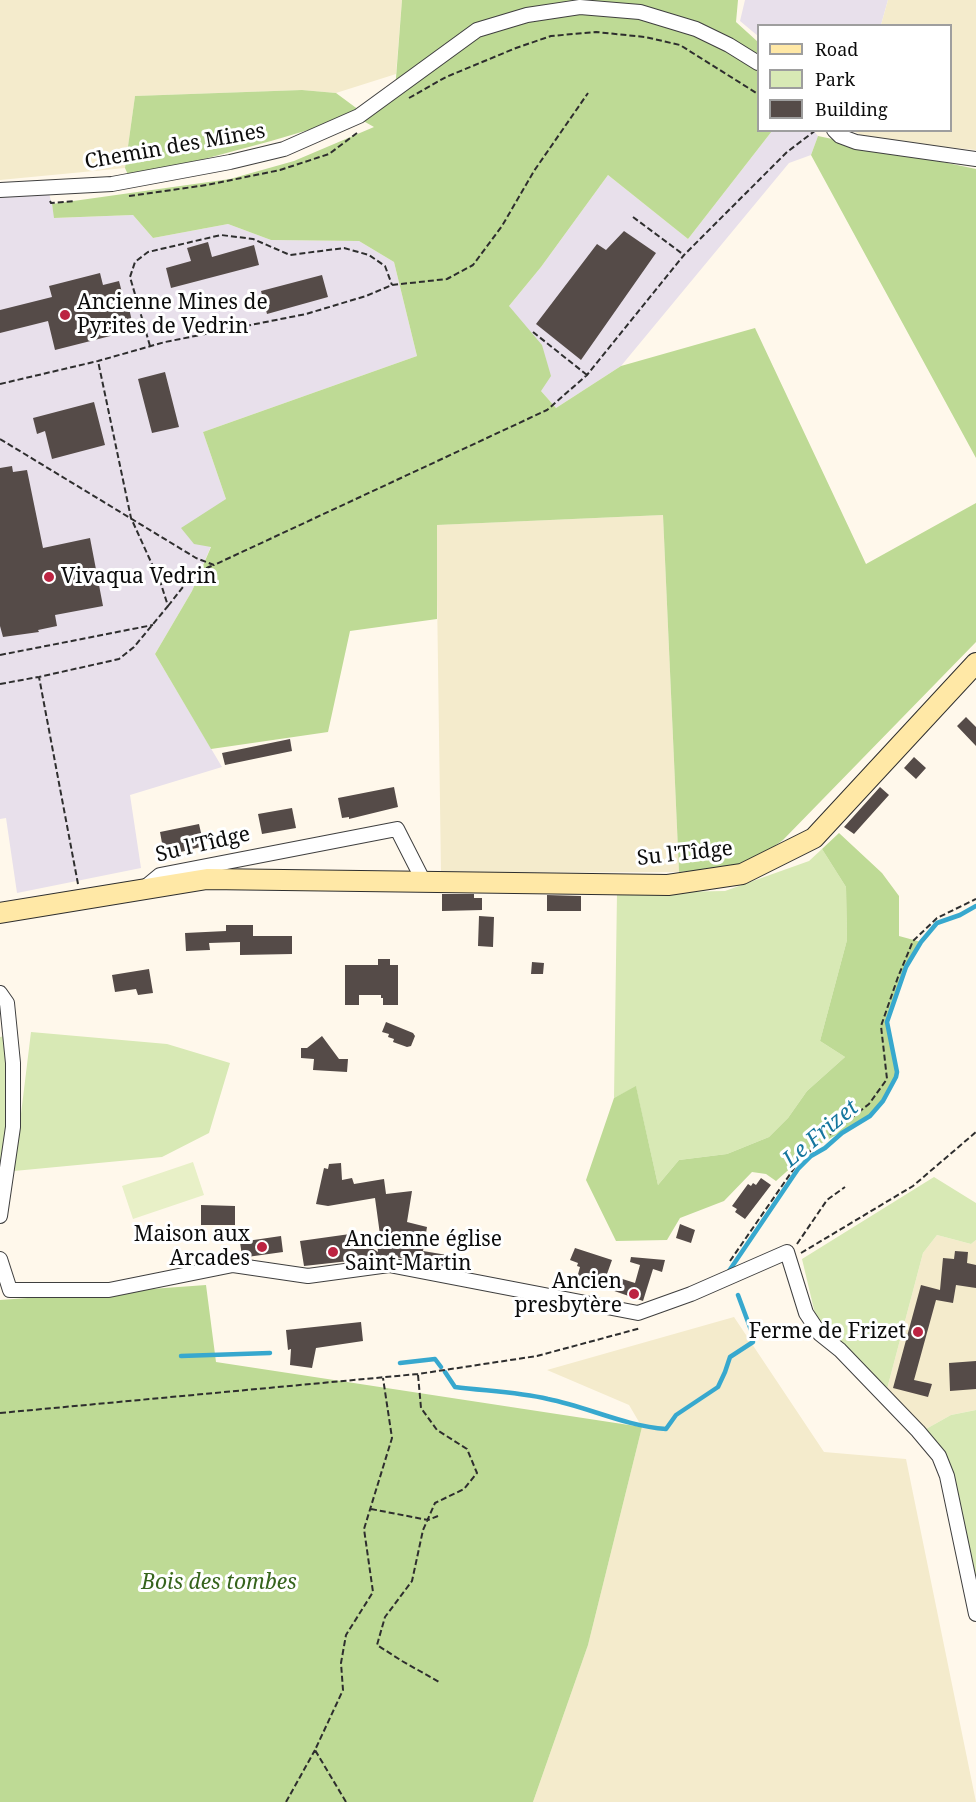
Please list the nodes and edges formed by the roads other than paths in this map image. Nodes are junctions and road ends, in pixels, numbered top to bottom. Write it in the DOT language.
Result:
graph roads {
  1 [pos="757,62"];
  2 [pos="836,132"];
  3 [pos="976,159"];
  4 [pos="0,190"];
  5 [pos="976,663"];
  6 [pos="424,882"];
  7 [pos="142,890"];
  8 [pos="0,913"];
  9 [pos="0,993"];
  10 [pos="0,1216"];
  11 [pos="0,1258"];
  12 [pos="976,1614"];
  1 -- 4 [label="street, Chemin des Mines"];
  2 -- 3 [label="street"];
  5 -- 6 [label="street, Su l'Tîdge"];
  6 -- 7 [label="street, Su l'Tîdge"];
  6 -- 7 [label="street, Su l'Tîdge"];
  7 -- 8 [label="street, Su l'Tîdge"];
  9 -- 10 [label="street"];
  11 -- 12 [label="street"];
}
